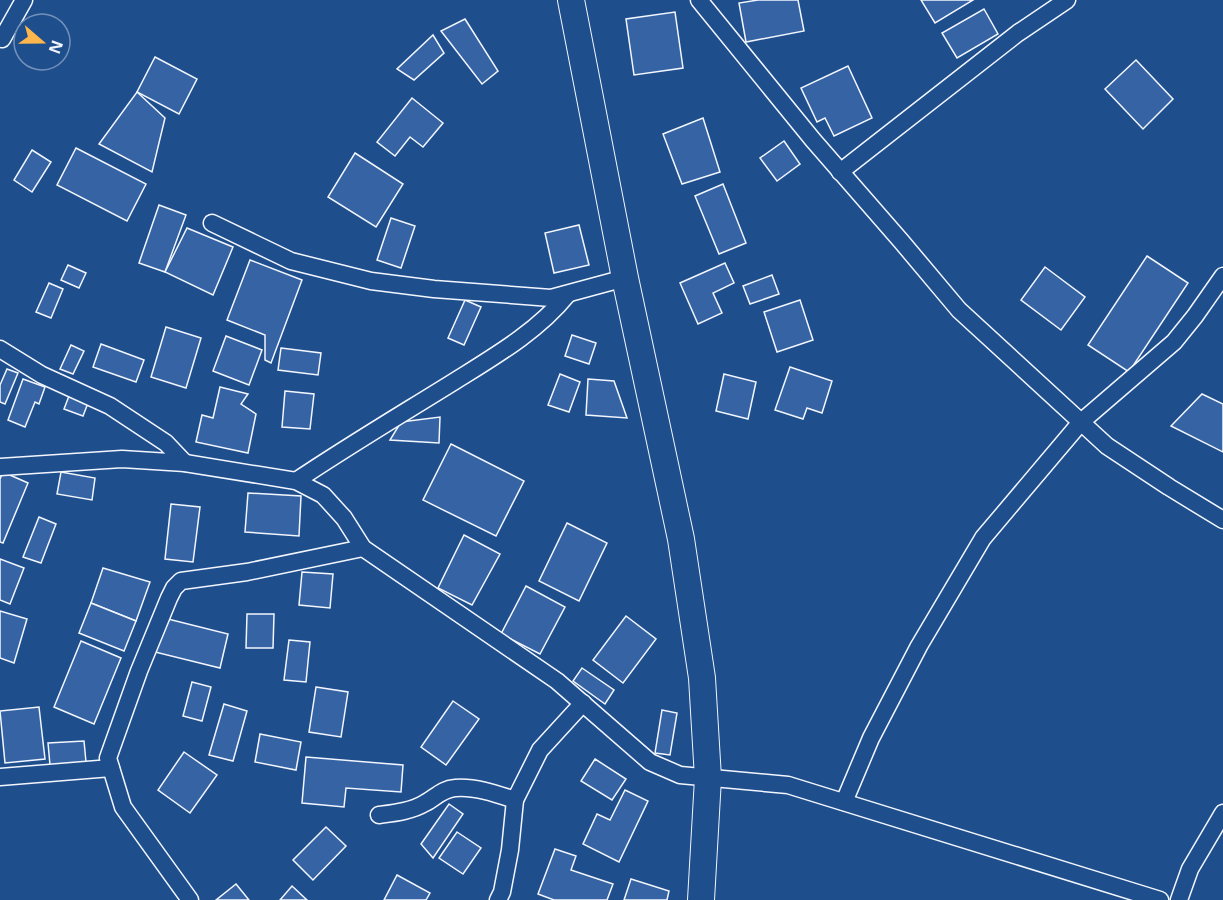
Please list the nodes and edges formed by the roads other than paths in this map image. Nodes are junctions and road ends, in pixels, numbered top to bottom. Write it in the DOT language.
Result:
graph roads {
  1 [pos="24,0"];
  2 [pos="572,0"];
  3 [pos="699,0"];
  4 [pos="1068,0"];
  5 [pos="2,39"];
  6 [pos="840,172"];
  7 [pos="212,223"];
  8 [pos="1223,276"];
  9 [pos="625,278"];
  10 [pos="567,295"];
  11 [pos="0,349"];
  12 [pos="1081,422"];
  13 [pos="185,463"];
  14 [pos="0,467"];
  15 [pos="296,482"];
  16 [pos="1223,520"];
  17 [pos="363,548"];
  18 [pos="583,703"];
  19 [pos="111,768"];
  20 [pos="0,777"];
  21 [pos="708,778"];
  22 [pos="515,800"];
  23 [pos="844,802"];
  24 [pos="1223,813"];
  25 [pos="379,815"];
  26 [pos="190,900"];
  27 [pos="498,900"];
  28 [pos="701,900"];
  29 [pos="1160,900"];
  30 [pos="1179,900"];
  1 -- 5 [label="street"];
  2 -- 9 [label="main road"];
  3 -- 6 [label="street"];
  4 -- 6 [label="street"];
  6 -- 12 [label="street"];
  7 -- 10 [label="street"];
  8 -- 12 [label="street"];
  9 -- 10 [label="street"];
  9 -- 21 [label="main road"];
  10 -- 15 [label="street"];
  11 -- 13 [label="street"];
  12 -- 16 [label="street"];
  12 -- 23 [label="street"];
  13 -- 14 [label="street"];
  13 -- 15 [label="street"];
  15 -- 17 [label="street"];
  17 -- 18 [label="street"];
  17 -- 19 [label="street"];
  18 -- 21 [label="street"];
  18 -- 22 [label="street"];
  19 -- 20 [label="street"];
  19 -- 26 [label="street"];
  21 -- 23 [label="street"];
  21 -- 28 [label="main road"];
  22 -- 25 [label="street"];
  22 -- 27 [label="street"];
  23 -- 29 [label="street"];
  24 -- 30 [label="street"];
}
